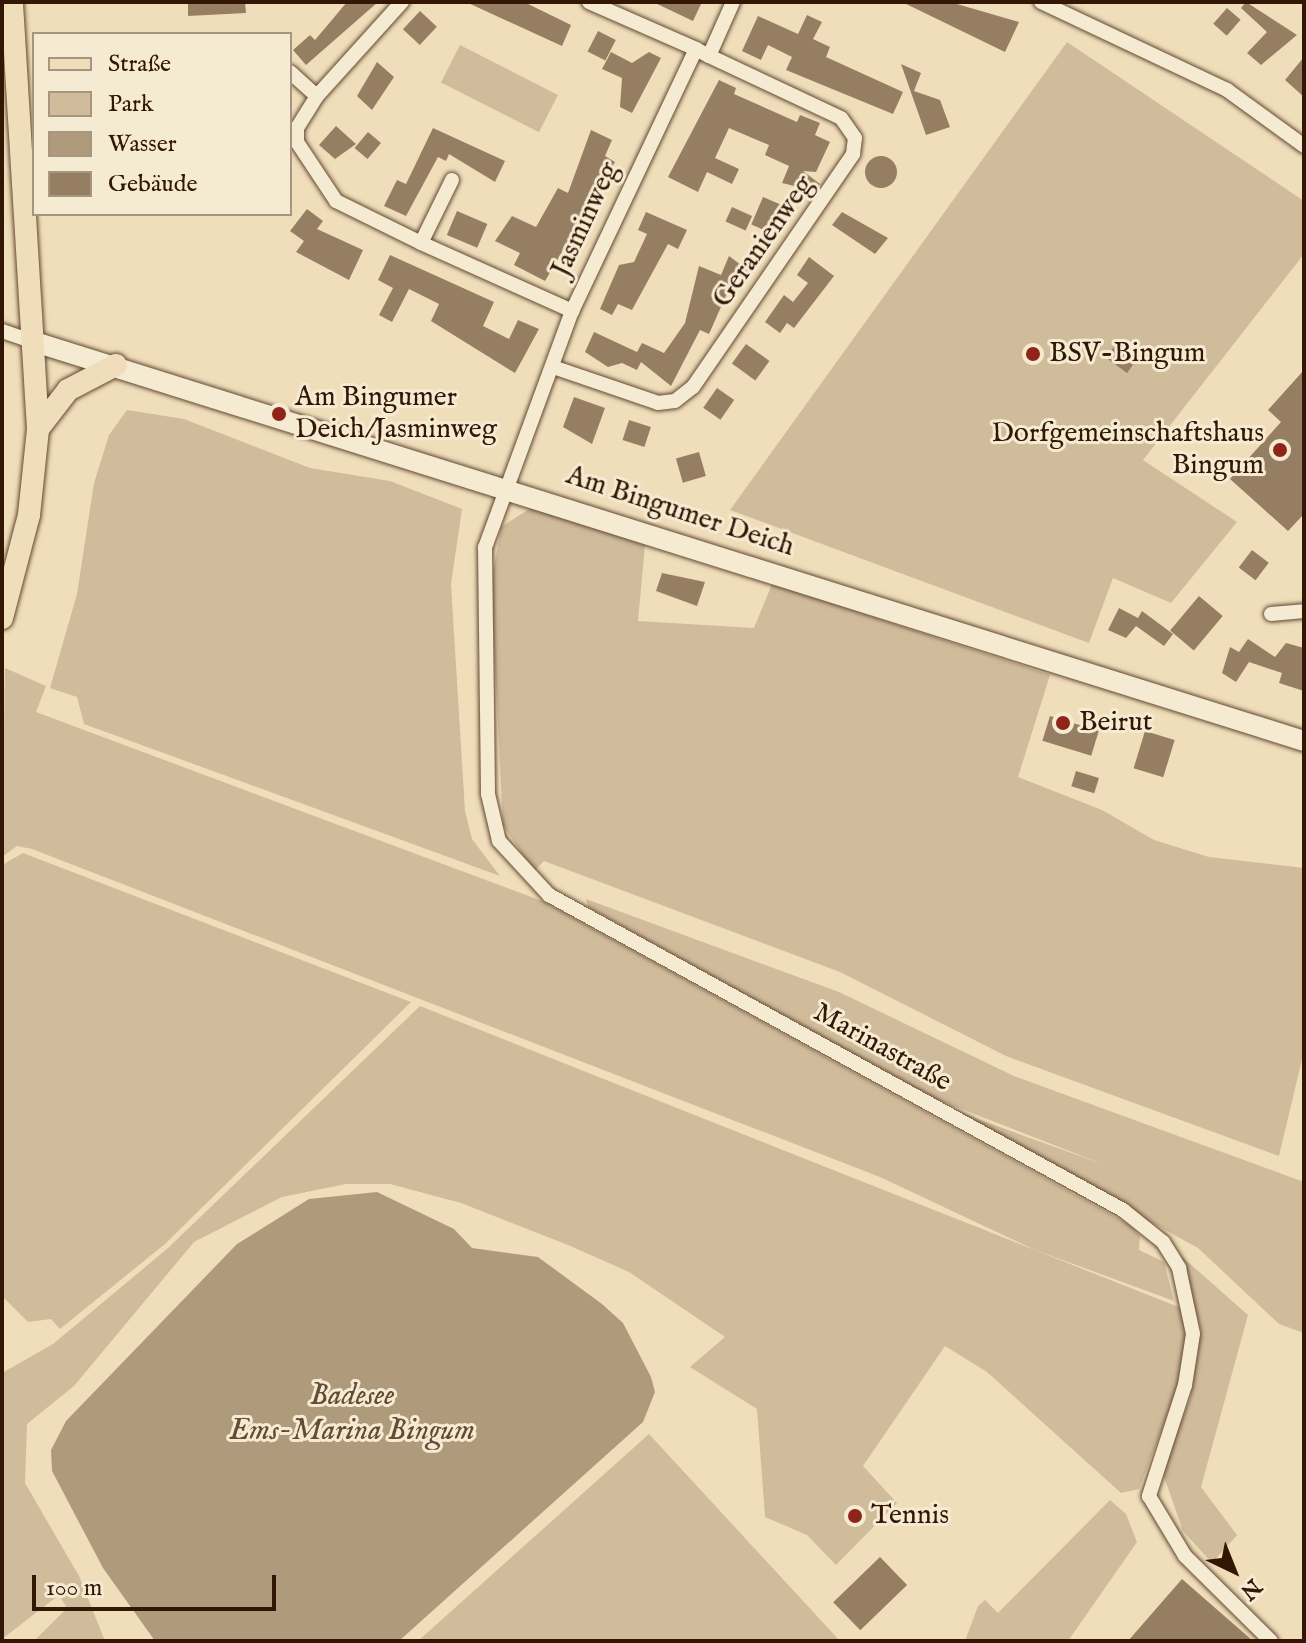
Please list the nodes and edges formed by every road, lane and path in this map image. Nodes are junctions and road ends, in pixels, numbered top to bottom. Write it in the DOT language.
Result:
graph roads {
  1 [pos="12,2"];
  2 [pos="402,2"];
  3 [pos="589,2"];
  4 [pos="733,2"];
  5 [pos="1041,2"];
  6 [pos="703,52"];
  7 [pos="292,74"];
  8 [pos="317,96"];
  9 [pos="1304,146"];
  10 [pos="452,180"];
  11 [pos="421,243"];
  12 [pos="572,311"];
  13 [pos="2,331"];
  14 [pos="38,343"];
  15 [pos="116,365"];
  16 [pos="553,367"];
  17 [pos="38,429"];
  18 [pos="506,486"];
  19 [pos="1304,611"];
  20 [pos="1271,614"];
  21 [pos="2,618"];
  22 [pos="1304,741"];
  23 [pos="1271,1641"];
  1 -- 14 [label="main road"];
  2 -- 8 [label="street"];
  3 -- 6 [label="street, Geranienweg"];
  4 -- 6 [label="street, Jasminweg"];
  5 -- 9 [label="street"];
  6 -- 12 [label="street, Jasminweg"];
  6 -- 16 [label="street, Geranienweg"];
  7 -- 8 [label="street"];
  8 -- 11 [label="street"];
  10 -- 11 [label="street"];
  11 -- 12 [label="street"];
  12 -- 16 [label="street, Jasminweg"];
  13 -- 14 [label="street"];
  14 -- 15 [label="main road, Am Bingumer Deich"];
  14 -- 17 [label="main road"];
  15 -- 17 [label="main road"];
  15 -- 18 [label="main road, Am Bingumer Deich"];
  16 -- 18 [label="street, Jasminweg"];
  17 -- 21 [label="main road"];
  18 -- 22 [label="main road, Am Bingumer Deich"];
  18 -- 23 [label="street, Marinastraße"];
  19 -- 20 [label="street"];
}
